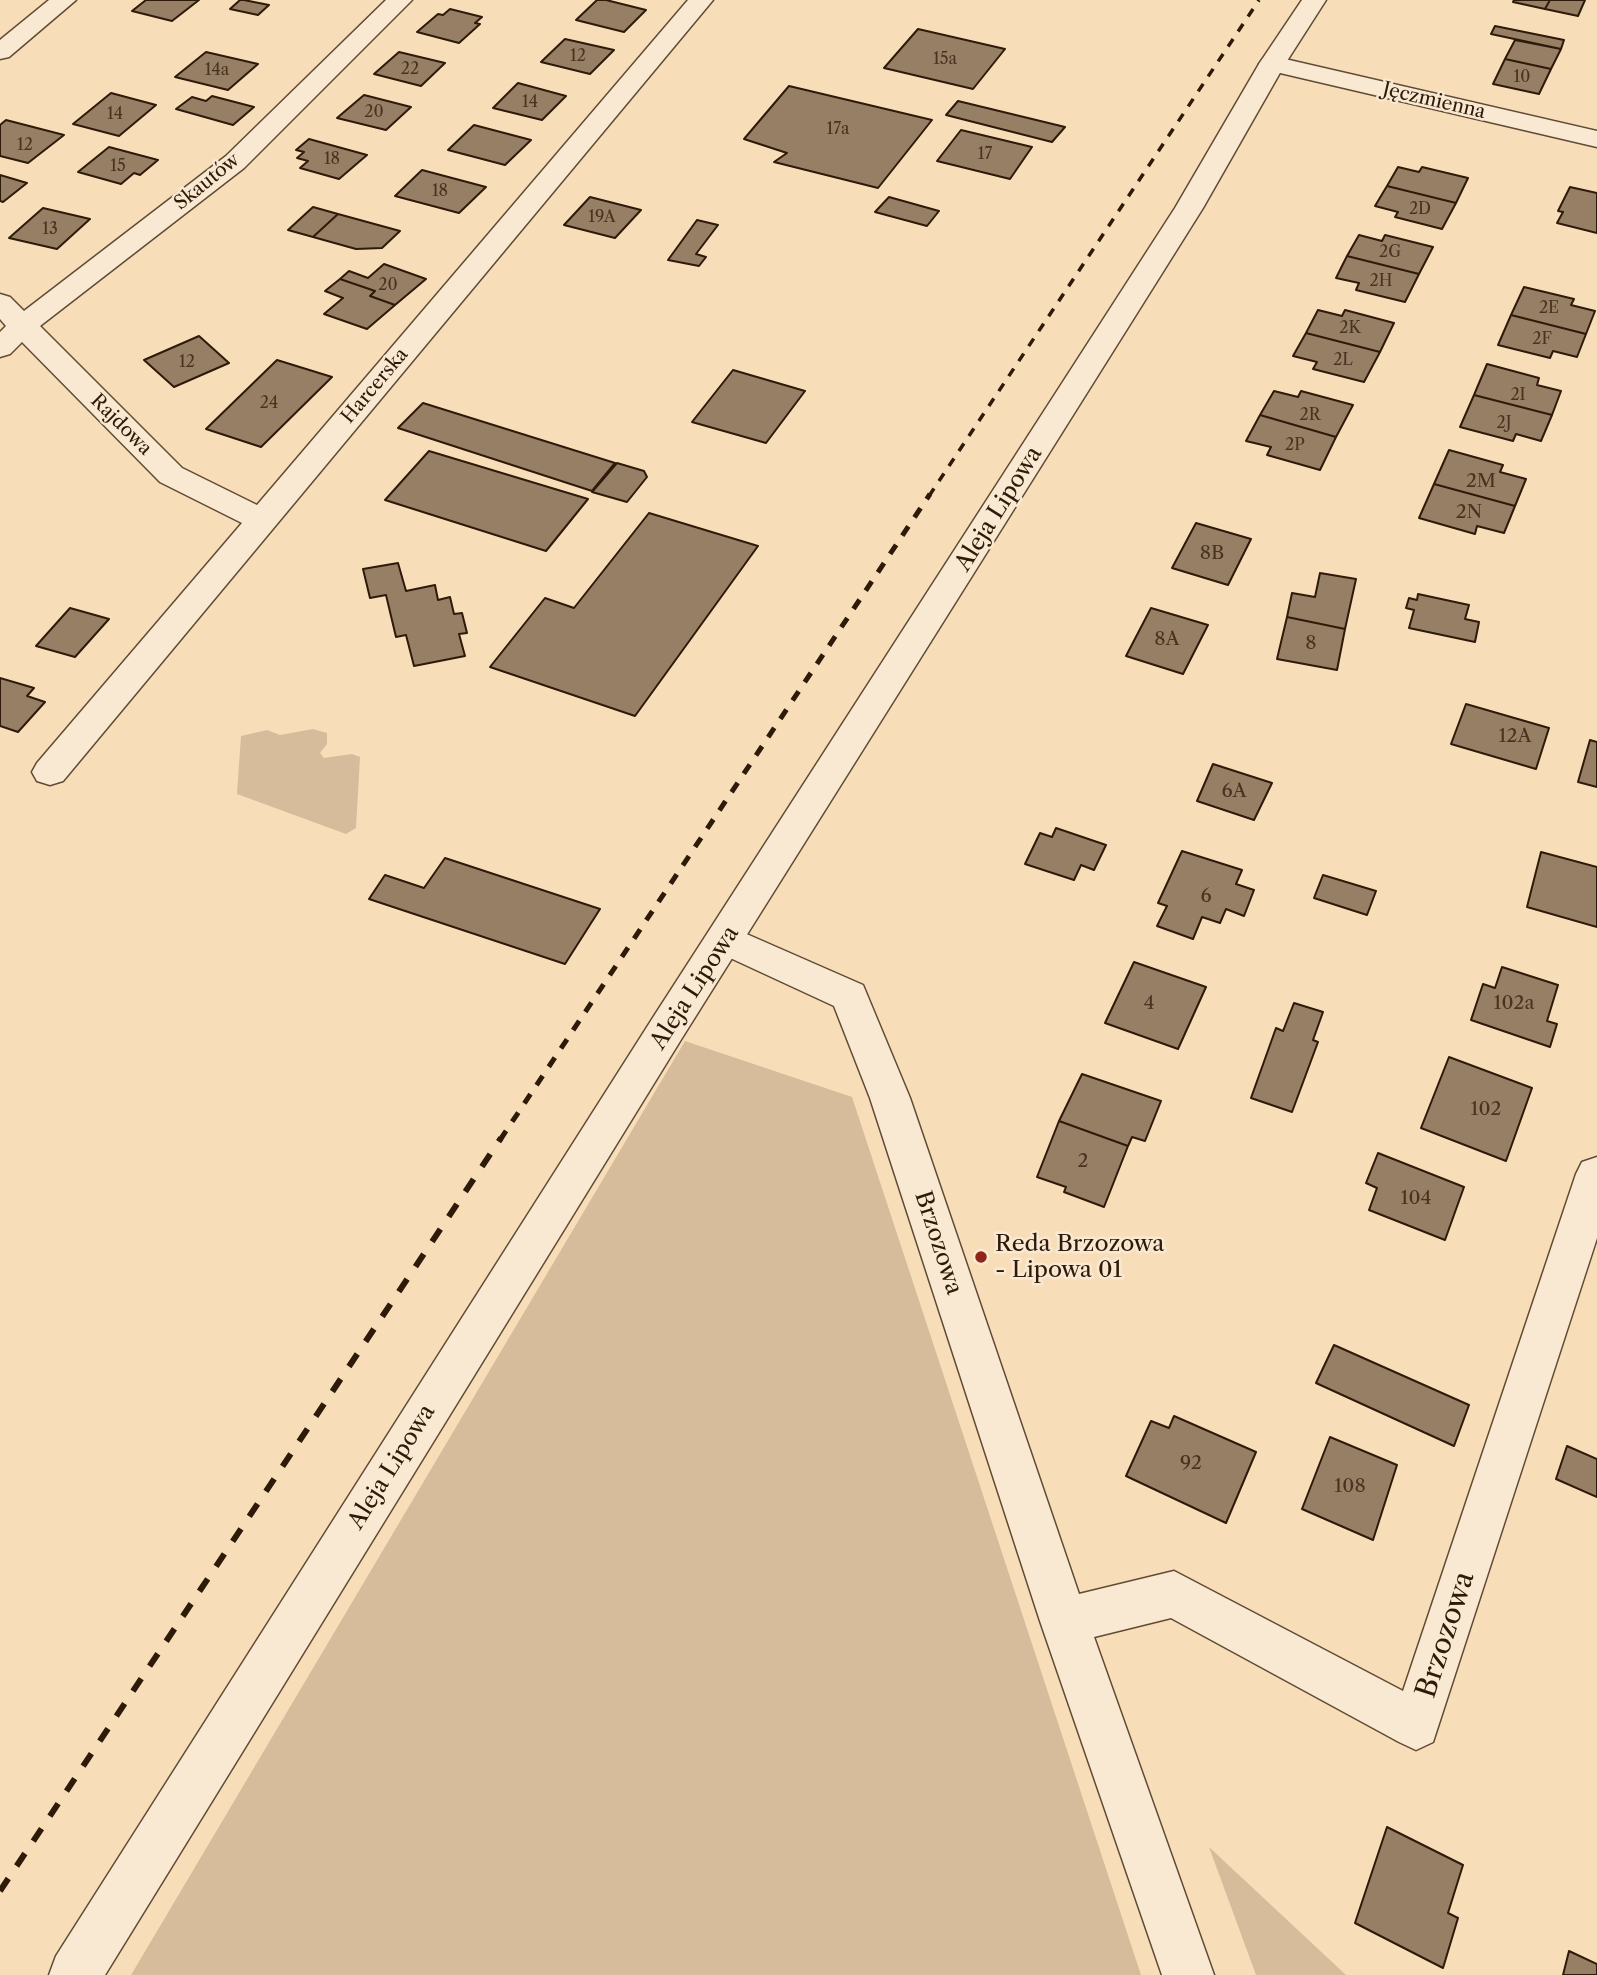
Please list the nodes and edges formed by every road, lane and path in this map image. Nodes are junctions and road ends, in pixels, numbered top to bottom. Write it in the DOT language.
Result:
graph roads {
  1 [pos="64,0"];
  2 [pos="400,0"];
  3 [pos="701,0"];
  4 [pos="1314,0"];
  5 [pos="0,52"];
  6 [pos="1272,64"];
  7 [pos="1597,139"];
  8 [pos="0,303"];
  9 [pos="22,326"];
  10 [pos="0,348"];
  11 [pos="262,520"];
  12 [pos="50,772"];
  13 [pos="726,940"];
  14 [pos="1597,1174"];
  15 [pos="1064,1621"];
  16 [pos="75,1975"];
  17 [pos="1188,1975"];
  1 -- 5 [label="street"];
  2 -- 9 [label="street, Skautów"];
  3 -- 11 [label="street, Harcerska"];
  4 -- 6 [label="street, Aleja Lipowa"];
  6 -- 7 [label="street, Jęczmienna"];
  6 -- 13 [label="street, Aleja Lipowa"];
  8 -- 9 [label="street, Rajdowa"];
  9 -- 10 [label="street, Skautów"];
  9 -- 11 [label="street, Rajdowa"];
  11 -- 12 [label="street, Harcerska"];
  13 -- 15 [label="street, Brzozowa"];
  13 -- 16 [label="street, Aleja Lipowa"];
  14 -- 15 [label="street, Brzozowa"];
  15 -- 17 [label="street, Brzozowa"];
}
